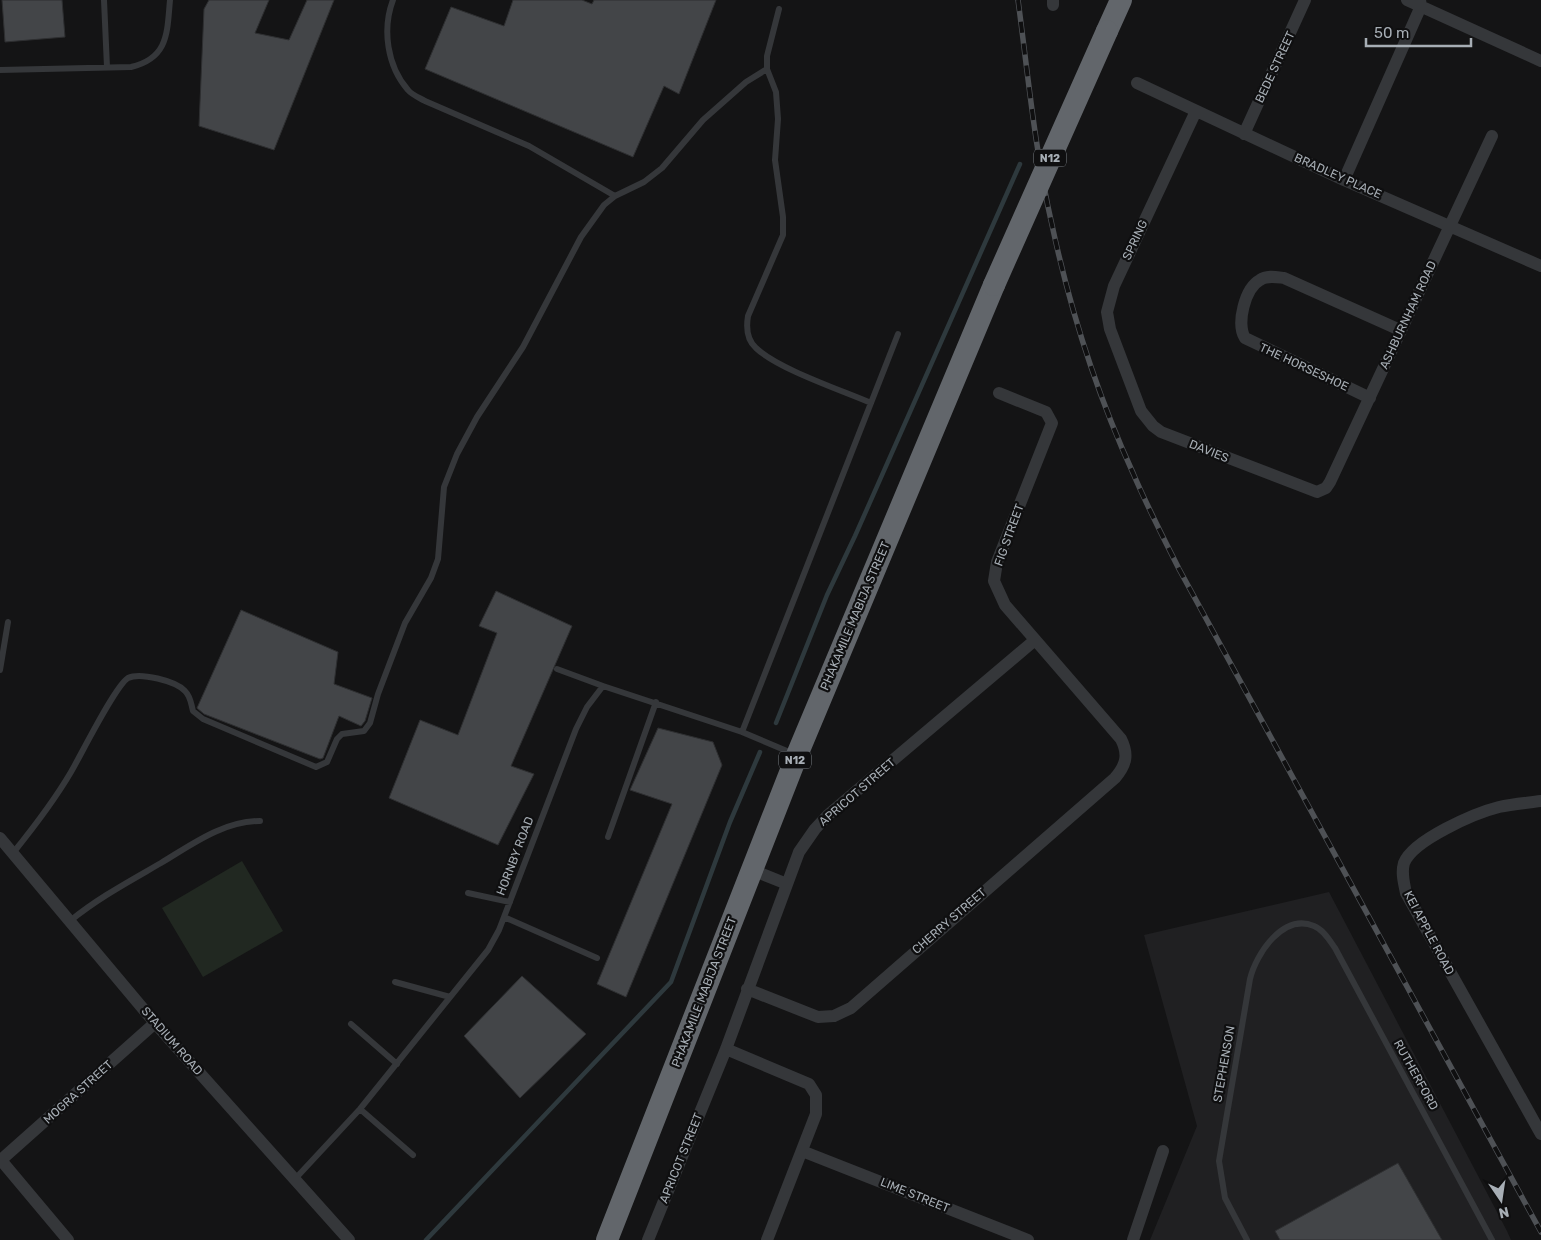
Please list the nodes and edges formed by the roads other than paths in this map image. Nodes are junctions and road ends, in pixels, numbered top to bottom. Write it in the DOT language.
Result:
graph roads {
  1 [pos="104,0"];
  2 [pos="170,0"];
  3 [pos="393,0"];
  4 [pos="1121,0"];
  5 [pos="1305,0"];
  6 [pos="1407,0"];
  7 [pos="1420,3"];
  8 [pos="779,9"];
  9 [pos="1541,61"];
  10 [pos="107,67"];
  11 [pos="768,69"];
  12 [pos="0,70"];
  13 [pos="1137,83"];
  14 [pos="1196,111"];
  15 [pos="1244,134"];
  16 [pos="1492,136"];
  17 [pos="1344,180"];
  18 [pos="615,196"];
  19 [pos="1450,225"];
  20 [pos="1541,266"];
  21 [pos="1400,330"];
  22 [pos="898,334"];
  23 [pos="1126,374"];
  24 [pos="999,393"];
  25 [pos="1370,398"];
  26 [pos="871,403"];
  27 [pos="1322,491"];
  28 [pos="8,622"];
  29 [pos="1035,640"];
  30 [pos="557,669"];
  31 [pos="0,670"];
  32 [pos="603,686"];
  33 [pos="656,702"];
  34 [pos="742,732"];
  35 [pos="797,755"];
  36 [pos="1127,759"];
  37 [pos="1541,801"];
  38 [pos="260,821"];
  39 [pos="608,837"];
  40 [pos="0,838"];
  41 [pos="13,853"];
  42 [pos="752,870"];
  43 [pos="787,884"];
  44 [pos="468,893"];
  45 [pos="510,902"];
  46 [pos="504,917"];
  47 [pos="70,921"];
  48 [pos="1314,925"];
  49 [pos="597,958"];
  50 [pos="395,982"];
  51 [pos="747,989"];
  52 [pos="450,997"];
  53 [pos="155,1023"];
  54 [pos="351,1024"];
  55 [pos="726,1049"];
  56 [pos="396,1064"];
  57 [pos="360,1109"];
  58 [pos="1541,1134"];
  59 [pos="802,1151"];
  60 [pos="1162,1151"];
  61 [pos="413,1155"];
  62 [pos="0,1160"];
  63 [pos="295,1179"];
  64 [pos="68,1240"];
  65 [pos="349,1240"];
  66 [pos="606,1240"];
  67 [pos="648,1240"];
  68 [pos="768,1240"];
  69 [pos="1028,1240"];
  70 [pos="1133,1240"];
  71 [pos="1247,1240"];
  72 [pos="1492,1240"];
  1 -- 10 [label="lane"];
  2 -- 10 [label="lane"];
  3 -- 18 [label="lane"];
  4 -- 35 [label="highway, PHAKAMILE MABIJA STREET / N12, bridge"];
  5 -- 15 [label="street, BEDE STREET"];
  6 -- 7 [label="street"];
  7 -- 9 [label="street"];
  7 -- 17 [label="street"];
  8 -- 11 [label="lane"];
  10 -- 12 [label="lane"];
  11 -- 18 [label="lane"];
  11 -- 26 [label="lane"];
  13 -- 14 [label="street, BRADLEY PLACE"];
  14 -- 15 [label="street, BRADLEY PLACE"];
  14 -- 23 [label="street, SPRING"];
  15 -- 17 [label="street, BRADLEY PLACE"];
  16 -- 19 [label="street, ASHBURNHAM ROAD"];
  17 -- 19 [label="street, BRADLEY PLACE"];
  18 -- 41 [label="lane"];
  19 -- 20 [label="street, BRADLEY PLACE"];
  19 -- 21 [label="street, ASHBURNHAM ROAD"];
  21 -- 25 [label="street, ASHBURNHAM ROAD"];
  21 -- 25 [label="street, THE HORSESHOE"];
  22 -- 26 [label="lane"];
  23 -- 27 [label="street, DAVIES"];
  24 -- 29 [label="street, FIG STREET"];
  25 -- 27 [label="street, ASHBURNHAM ROAD"];
  26 -- 34 [label="lane"];
  28 -- 31 [label="lane"];
  29 -- 36 [label="street, FIG STREET"];
  29 -- 43 [label="street, APRICOT STREET"];
  30 -- 32 [label="lane"];
  32 -- 33 [label="lane"];
  32 -- 45 [label="lane, HORNBY ROAD"];
  33 -- 34 [label="lane"];
  33 -- 39 [label="lane"];
  34 -- 35 [label="lane"];
  35 -- 42 [label="highway, PHAKAMILE MABIJA STREET / N12"];
  36 -- 51 [label="street, CHERRY STREET"];
  37 -- 58 [label="street, KEI APPLE ROAD"];
  38 -- 47 [label="lane"];
  40 -- 41 [label="street, STADIUM ROAD"];
  41 -- 47 [label="street, STADIUM ROAD"];
  42 -- 43 [label="street"];
  42 -- 66 [label="highway, PHAKAMILE MABIJA STREET / N12"];
  43 -- 51 [label="street, APRICOT STREET"];
  44 -- 45 [label="lane"];
  45 -- 46 [label="lane, HORNBY ROAD"];
  46 -- 49 [label="lane"];
  46 -- 52 [label="lane, HORNBY ROAD"];
  47 -- 53 [label="street, STADIUM ROAD"];
  48 -- 71 [label="lane, STEPHENSON"];
  48 -- 72 [label="lane, RUTHERFORD"];
  50 -- 52 [label="lane"];
  51 -- 55 [label="street, APRICOT STREET"];
  52 -- 56 [label="lane, HORNBY ROAD"];
  53 -- 62 [label="street, MOGRA STREET"];
  53 -- 63 [label="street, STADIUM ROAD"];
  54 -- 56 [label="lane"];
  55 -- 59 [label="street"];
  55 -- 67 [label="street, APRICOT STREET"];
  56 -- 57 [label="lane, HORNBY ROAD"];
  57 -- 61 [label="lane"];
  57 -- 63 [label="lane, HORNBY ROAD"];
  59 -- 68 [label="street"];
  59 -- 69 [label="street, LIME STREET"];
  60 -- 70 [label="street"];
  62 -- 64 [label="street"];
  63 -- 65 [label="street, STADIUM ROAD"];
}
